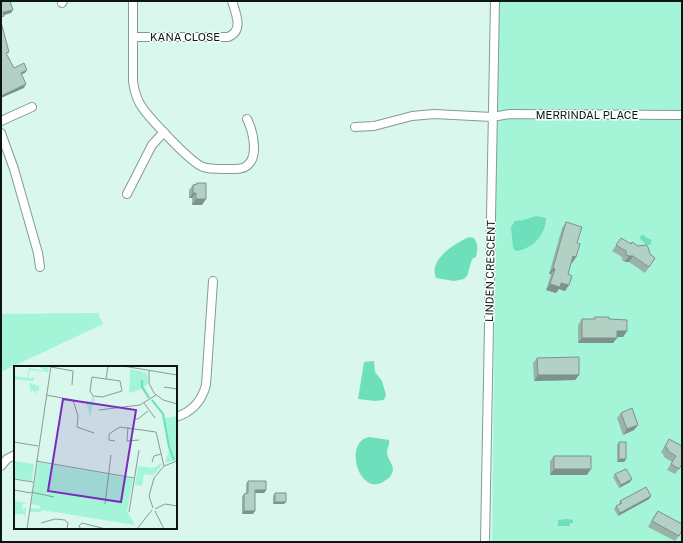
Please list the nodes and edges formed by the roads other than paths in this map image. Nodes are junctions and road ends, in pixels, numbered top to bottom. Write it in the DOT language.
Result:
graph roads {
  1 [pos="133,1"];
  2 [pos="232,1"];
  3 [pos="495,1"];
  4 [pos="133,37"];
  5 [pos="32,107"];
  6 [pos="682,115"];
  7 [pos="492,117"];
  8 [pos="247,119"];
  9 [pos="1,121"];
  10 [pos="355,127"];
  11 [pos="164,132"];
  12 [pos="1,133"];
  13 [pos="127,194"];
  14 [pos="40,267"];
  15 [pos="213,281"];
  16 [pos="177,417"];
  17 [pos="14,456"];
  18 [pos="1,466"];
  19 [pos="486,542"];
  1 -- 4 [label="street"];
  2 -- 4 [label="street, KANA CLOSE"];
  3 -- 7 [label="street, LINDEN CRESCENT"];
  4 -- 11 [label="street"];
  5 -- 9 [label="street"];
  6 -- 7 [label="street, MERRINDAL PLACE"];
  7 -- 10 [label="street, MERRINDAL PLACE"];
  7 -- 19 [label="street, LINDEN CRESCENT"];
  8 -- 11 [label="street"];
  11 -- 13 [label="street"];
  12 -- 14 [label="street"];
  15 -- 16 [label="street"];
  17 -- 18 [label="street"];
}
